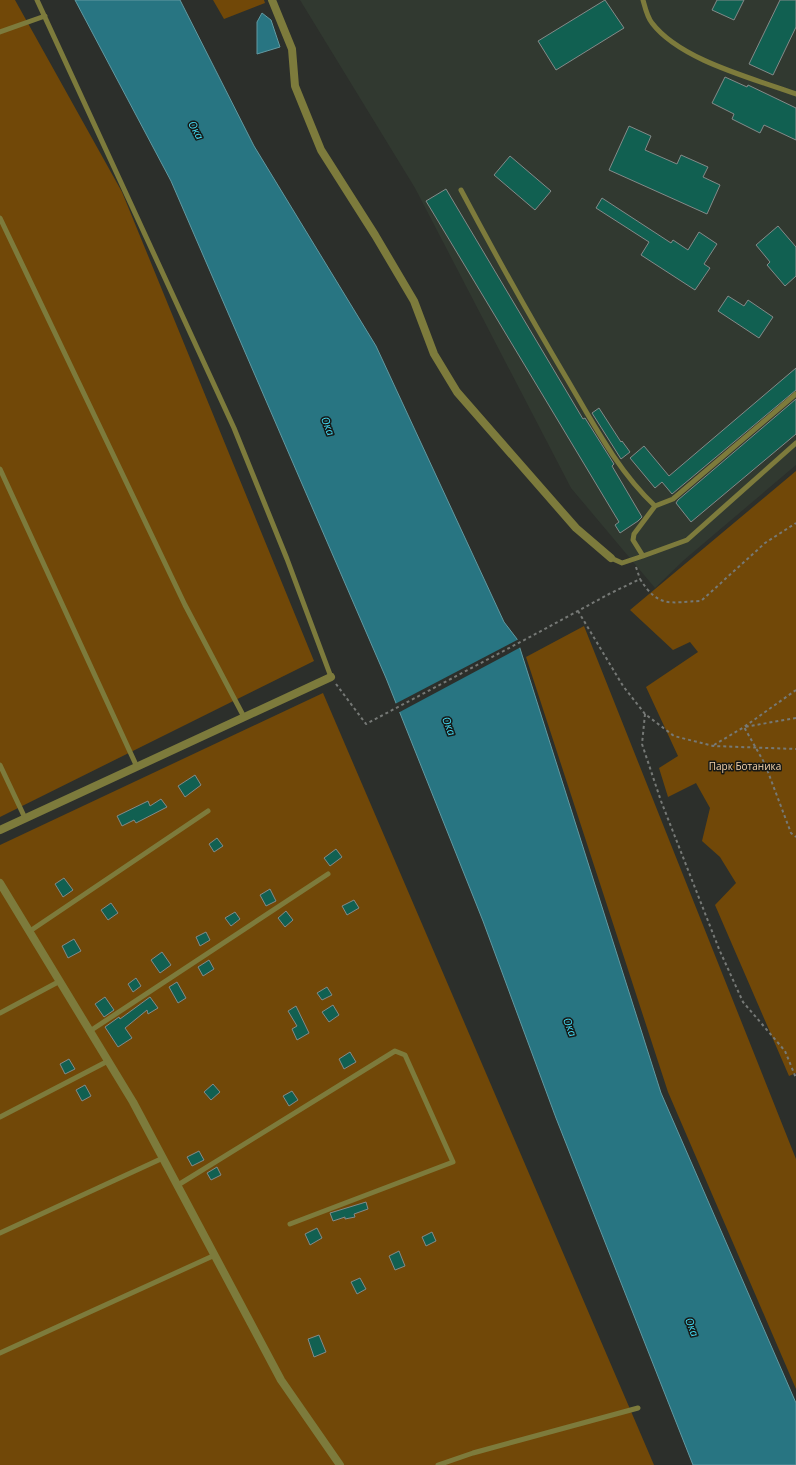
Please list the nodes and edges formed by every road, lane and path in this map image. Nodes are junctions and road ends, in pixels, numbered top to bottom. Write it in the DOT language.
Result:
graph roads {
  1 [pos="37,0"];
  2 [pos="272,0"];
  3 [pos="643,0"];
  4 [pos="45,16"];
  5 [pos="0,32"];
  6 [pos="796,94"];
  7 [pos="461,190"];
  8 [pos="0,218"];
  9 [pos="796,394"];
  10 [pos="796,443"];
  11 [pos="0,469"];
  12 [pos="655,506"];
  13 [pos="796,523"];
  14 [pos="643,556"];
  15 [pos="611,558"];
  16 [pos="633,559"];
  17 [pos="640,579"];
  18 [pos="578,611"];
  19 [pos="331,677"];
  20 [pos="796,690"];
  21 [pos="646,714"];
  22 [pos="244,717"];
  23 [pos="796,718"];
  24 [pos="744,727"];
  25 [pos="713,746"];
  26 [pos="756,748"];
  27 [pos="796,749"];
  28 [pos="0,765"];
  29 [pos="137,766"];
  30 [pos="208,811"];
  31 [pos="24,818"];
  32 [pos="0,830"];
  33 [pos="796,837"];
  34 [pos="328,874"];
  35 [pos="0,882"];
  36 [pos="30,931"];
  37 [pos="60,982"];
  38 [pos="0,1013"];
  39 [pos="90,1031"];
  40 [pos="108,1061"];
  41 [pos="796,1078"];
  42 [pos="0,1117"];
  43 [pos="163,1158"];
  44 [pos="178,1185"];
  45 [pos="290,1224"];
  46 [pos="0,1233"];
  47 [pos="215,1255"];
  48 [pos="0,1353"];
  49 [pos="638,1408"];
  50 [pos="340,1465"];
  51 [pos="438,1465"];
  1 -- 4 [label="lane"];
  2 -- 15 [label="street"];
  3 -- 6 [label="lane"];
  4 -- 5 [label="lane"];
  4 -- 19 [label="lane"];
  7 -- 12 [label="lane"];
  8 -- 22 [label="lane"];
  9 -- 12 [label="lane"];
  10 -- 14 [label="lane"];
  11 -- 29 [label="lane"];
  12 -- 14 [label="lane"];
  13 -- 17 [label="path"];
  14 -- 16 [label="lane"];
  15 -- 16 [label="lane"];
  16 -- 17 [label="path"];
  17 -- 18 [label="path"];
  18 -- 19 [label="path"];
  18 -- 21 [label="path"];
  19 -- 22 [label="street"];
  20 -- 24 [label="path"];
  21 -- 25 [label="path"];
  21 -- 41 [label="path"];
  22 -- 29 [label="street"];
  23 -- 24 [label="path"];
  24 -- 25 [label="path"];
  24 -- 26 [label="path"];
  25 -- 26 [label="path"];
  26 -- 27 [label="path"];
  26 -- 33 [label="path"];
  28 -- 31 [label="lane"];
  29 -- 31 [label="street"];
  30 -- 36 [label="lane"];
  31 -- 32 [label="street"];
  34 -- 39 [label="lane"];
  35 -- 36 [label="street"];
  36 -- 37 [label="street"];
  37 -- 38 [label="lane"];
  37 -- 39 [label="street"];
  39 -- 40 [label="street"];
  40 -- 42 [label="lane"];
  40 -- 43 [label="street"];
  43 -- 44 [label="street"];
  43 -- 46 [label="lane"];
  44 -- 45 [label="lane"];
  44 -- 47 [label="street"];
  47 -- 48 [label="lane"];
  47 -- 50 [label="street"];
  49 -- 51 [label="lane"];
}
